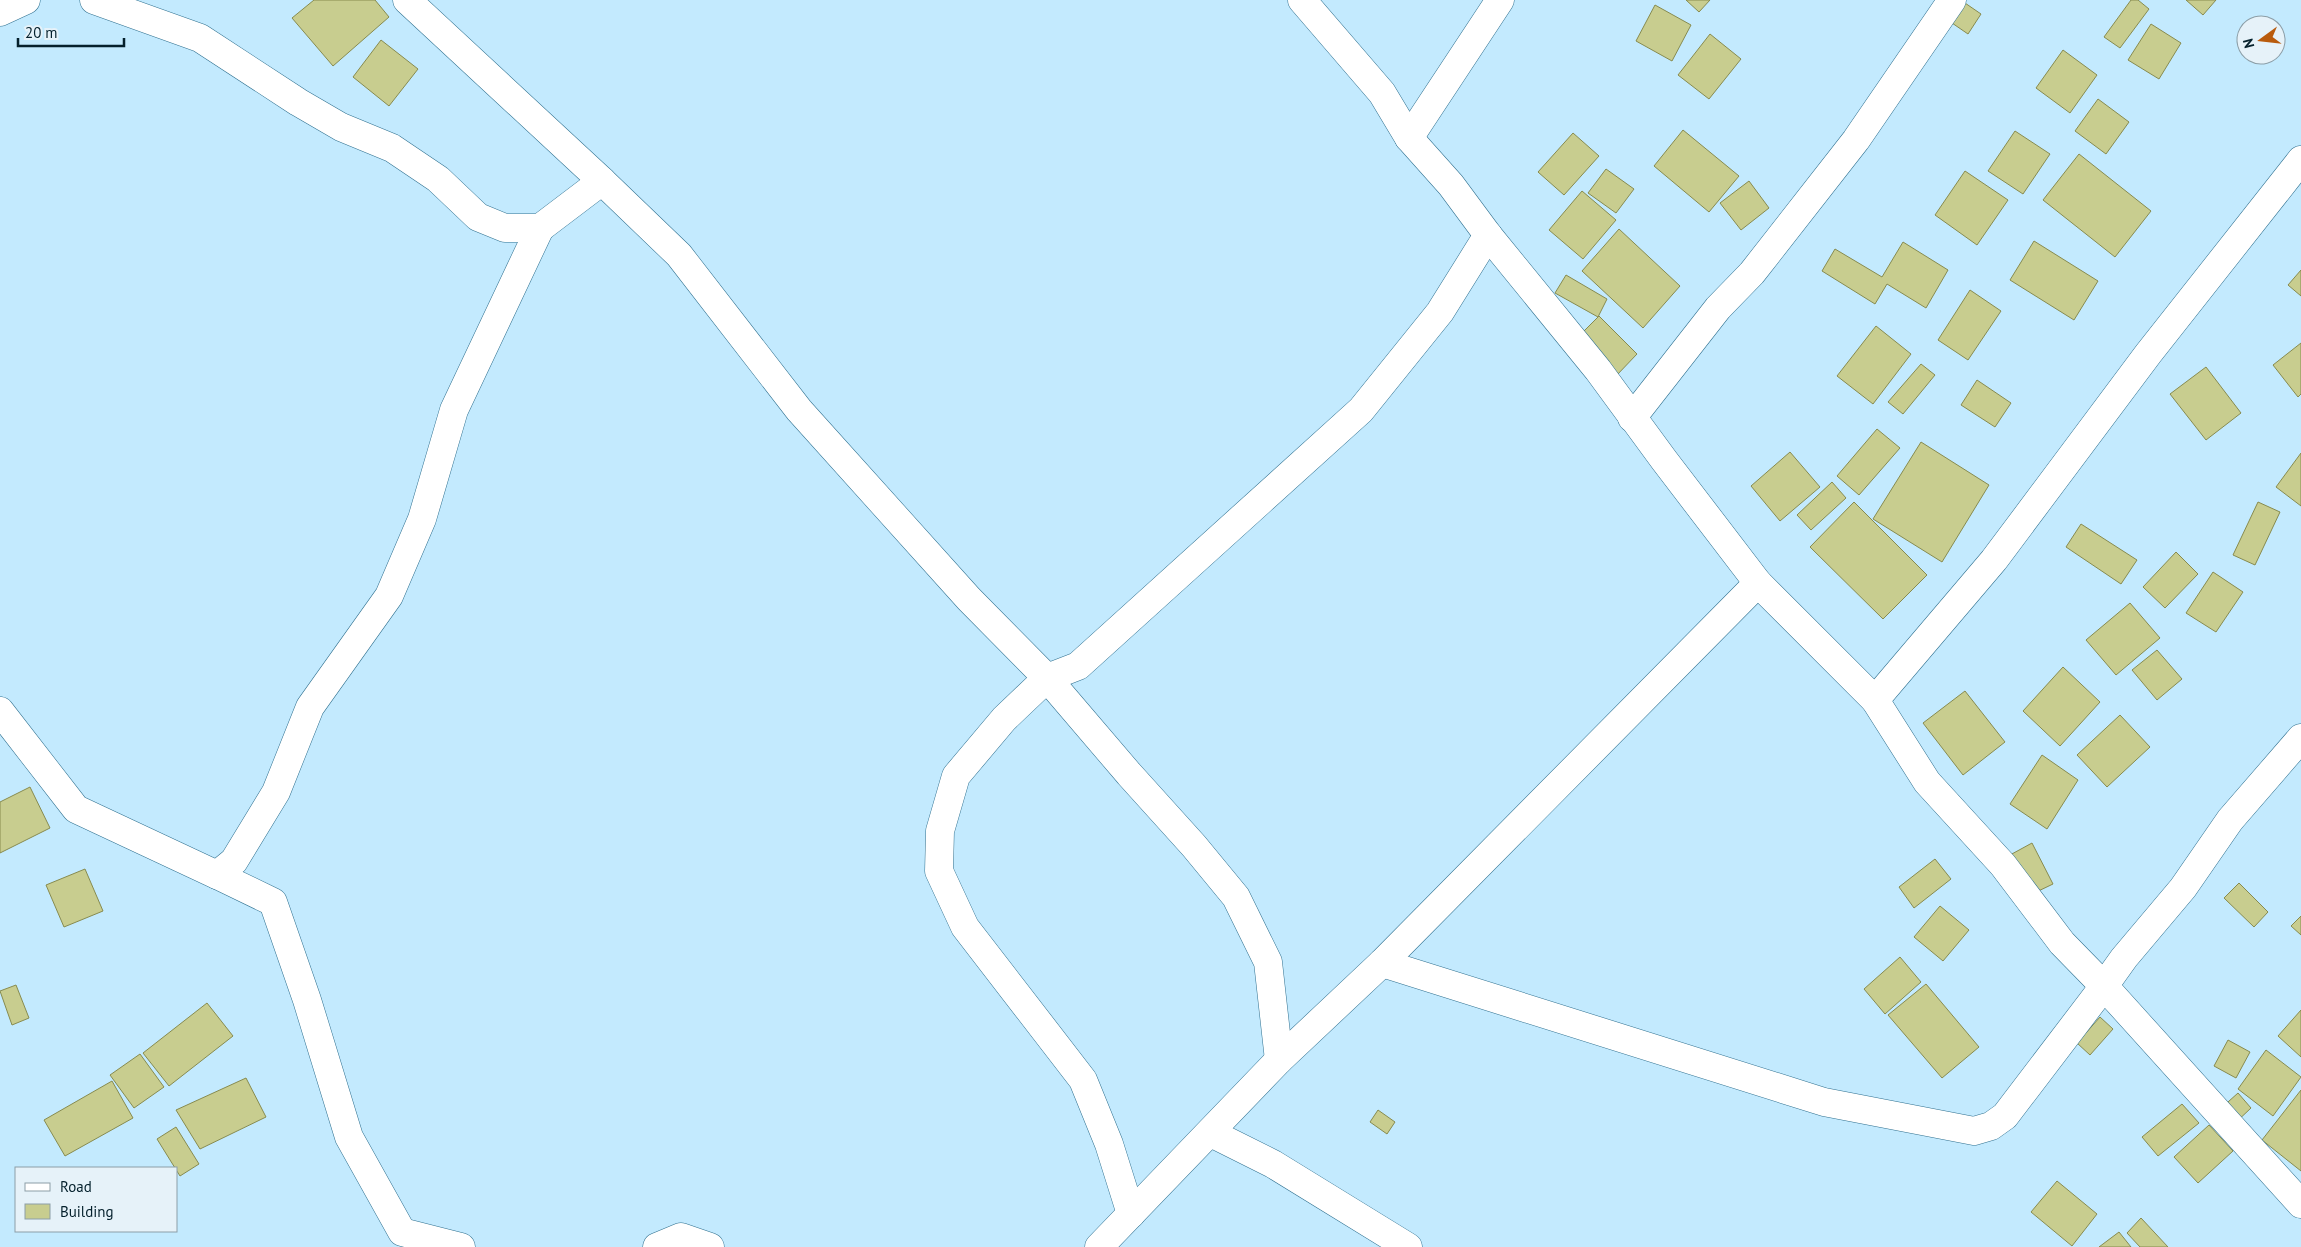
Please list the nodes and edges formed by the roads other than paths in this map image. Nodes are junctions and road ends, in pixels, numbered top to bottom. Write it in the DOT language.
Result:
graph roads {
  1 [pos="26,0"];
  2 [pos="94,0"];
  3 [pos="407,0"];
  4 [pos="1302,0"];
  5 [pos="1500,0"];
  6 [pos="1952,0"];
  7 [pos="0,12"];
  8 [pos="1409,138"];
  9 [pos="2301,160"];
  10 [pos="602,181"];
  11 [pos="540,228"];
  12 [pos="1488,235"];
  13 [pos="1632,418"];
  14 [pos="1758,583"];
  15 [pos="1047,678"];
  16 [pos="1875,700"];
  17 [pos="0,712"];
  18 [pos="2301,738"];
  19 [pos="217,876"];
  20 [pos="1382,963"];
  21 [pos="2104,986"];
  22 [pos="1279,1060"];
  23 [pos="1211,1132"];
  24 [pos="2301,1204"];
  25 [pos="1131,1214"];
  26 [pos="461,1247"];
  27 [pos="657,1247"];
  28 [pos="710,1247"];
  29 [pos="1099,1247"];
  30 [pos="1408,1247"];
  1 -- 7 [label="street"];
  2 -- 11 [label="street"];
  3 -- 10 [label="street"];
  4 -- 8 [label="street"];
  5 -- 8 [label="street"];
  6 -- 13 [label="street"];
  8 -- 12 [label="street"];
  9 -- 16 [label="street"];
  10 -- 11 [label="street"];
  10 -- 15 [label="street"];
  11 -- 19 [label="street"];
  12 -- 13 [label="street"];
  12 -- 15 [label="street"];
  13 -- 14 [label="street"];
  14 -- 16 [label="street"];
  14 -- 20 [label="street"];
  15 -- 22 [label="street"];
  15 -- 25 [label="street"];
  16 -- 21 [label="street"];
  17 -- 19 [label="street"];
  18 -- 21 [label="street"];
  19 -- 26 [label="street"];
  20 -- 21 [label="street"];
  20 -- 22 [label="street"];
  21 -- 24 [label="street"];
  22 -- 23 [label="street"];
  23 -- 25 [label="street"];
  23 -- 30 [label="street"];
  25 -- 29 [label="street"];
  27 -- 28 [label="street"];
}
